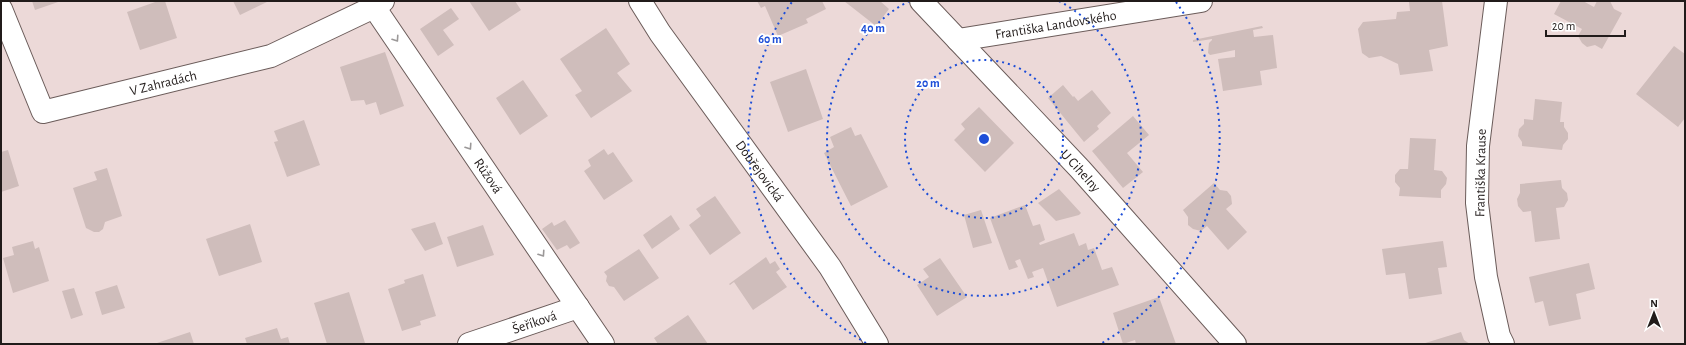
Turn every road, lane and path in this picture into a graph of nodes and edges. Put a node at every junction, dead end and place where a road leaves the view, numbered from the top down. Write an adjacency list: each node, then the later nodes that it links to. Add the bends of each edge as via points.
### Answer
1 (640, 1): 11 (street, Dobřejovická, via 830,267)
2 (921, 1): 7 (street, U Cihelny)
3 (1201, 1): 7 (street, Františka Landovského)
4 (1496, 1): 13 (street, Františka Krause, via 1478,146 1477,203 1486,277)
5 (379, 4): 6 (street, V Zahradách, via 271,56 43,112); 8 (street, Růžová, one-way to 8)
6 (1, 9)
7 (958, 40): 12 (street, U Cihelny, via 1080,169)
8 (578, 307): 9 (street, Šeříková); 10 (street, Růžová)
9 (469, 344)
10 (603, 344)
11 (877, 344)
12 (1235, 344)
13 (1503, 344)

